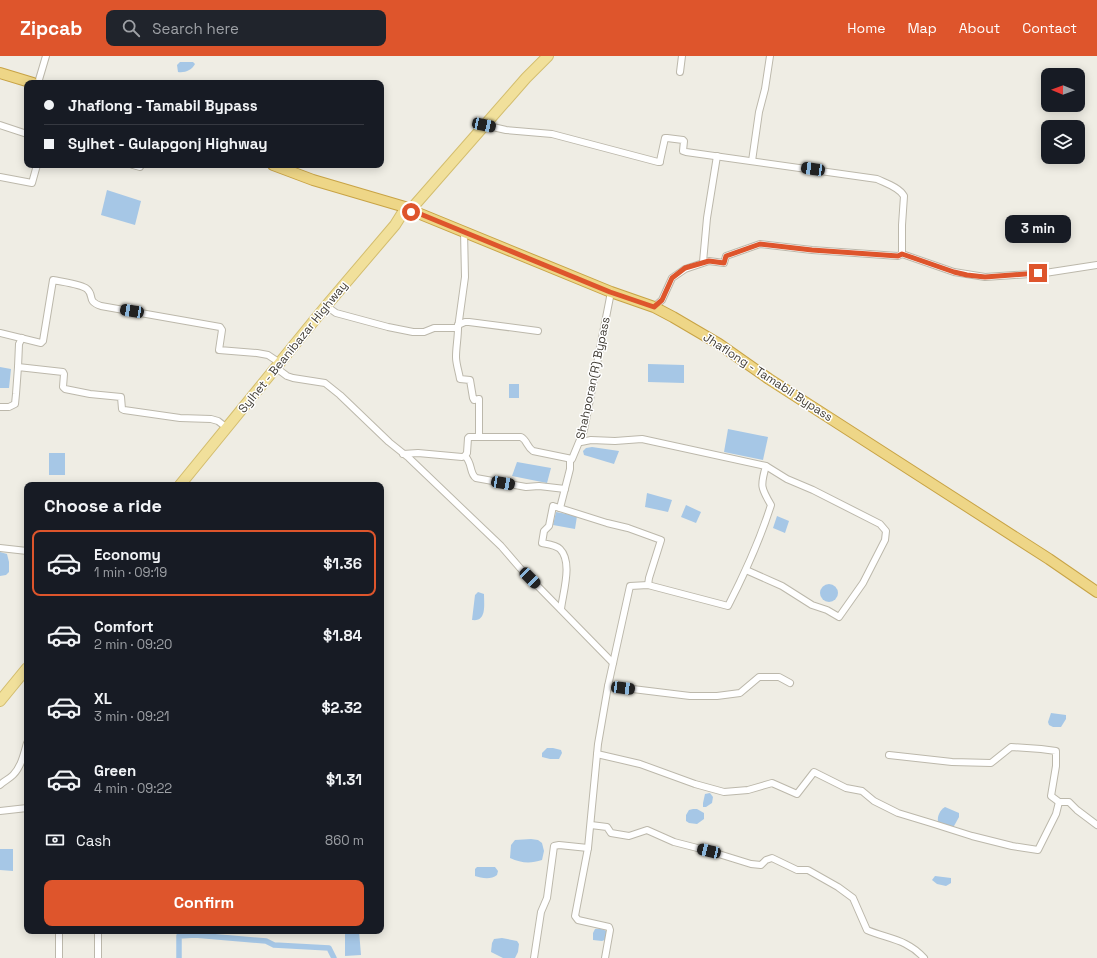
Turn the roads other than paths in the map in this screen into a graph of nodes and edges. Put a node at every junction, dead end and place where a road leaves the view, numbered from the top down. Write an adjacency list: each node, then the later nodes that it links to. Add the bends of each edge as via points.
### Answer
1 (46, 56): 9 (street)
2 (544, 56): 18 (main road, via 523,76)
3 (548, 56): 11 (main road)
4 (682, 56): 6 (street)
5 (770, 56): 14 (street)
6 (680, 72)
7 (0, 73): 8 (highway)
8 (24, 80)
9 (39, 80)
10 (0, 125): 12 (street)
11 (484, 125): 13 (street, via 506,130 552,134 658,162 665,138 683,140 683,151); 18 (main road)
12 (24, 133)
13 (717, 156): 14 (street); 21 (street)
14 (752, 161): 20 (street, via 874,178 895,188 904,196)
15 (36, 168): 17 (street, via 32,183)
16 (280, 168): 18 (highway, Jhaflong - Tamabil Bypass)
17 (0, 177)
18 (409, 209): 19 (highway, Jhaflong - Tamabil Bypass); 25 (main road, Sylhet - Beanibazar Highway, via 398,227); 30 (main road, Sylhet - Beanibazar Highway)
19 (464, 231): 23 (highway, Jhaflong - Tamabil Bypass); 26 (street, via 465,277)
20 (902, 254): 21 (street, via 898,256 812,250 760,244 726,256 724,263); 22 (street, via 954,272 985,277 1045,273)
21 (703, 262): 24 (street, via 685,268 672,278 662,300)
22 (1097, 265)
23 (610, 292): 24 (highway, Jhaflong - Tamabil Bypass); 35 (street, Shahporan(R) Bypass)
24 (654, 307): 48 (highway, Jhaflong - Tamabil Bypass, via 719,344)
25 (329, 308): 26 (street, via 336,313 413,332); 30 (main road, Sylhet - Beanibazar Highway)
26 (458, 326): 27 (street, via 469,322); 34 (street, via 457,364 460,379 470,380 474,400 480,399)
27 (538, 331)
28 (0, 333): 29 (street)
29 (22, 338): 30 (street, via 41,343 43,341 53,280 85,287 90,292 94,304 220,327 222,330 218,350 268,355); 31 (street, via 19,344)
30 (280, 366): 33 (main road, Sylhet - Beanibazar Highway); 36 (street, via 287,376 325,383); 41 (main road, Sylhet - Beanibazar Highway)
31 (18, 367): 32 (street, via 15,404 9,407); 33 (street, via 63,372 65,389 121,397 124,410 180,418 211,419)
32 (0, 406)
33 (227, 428): 40 (main road, Sylhet - Beanibazar Highway)
34 (479, 436): 37 (street, via 468,438); 38 (street, via 525,438 533,451)
35 (581, 442): 38 (street, Shahporan(R) Bypass); 39 (street, via 642,439)
36 (403, 454): 37 (street, via 418,452); 49 (street, via 501,546)
37 (465, 456): 42 (street, via 476,478 526,487)
38 (570, 460): 42 (street)
39 (766, 466): 46 (street, via 762,482 763,491 771,505); 46 (street, via 787,479 880,524 886,531 885,540 863,583 839,617)
40 (182, 482)
41 (187, 482)
42 (565, 488): 43 (street)
43 (560, 508): 47 (street, via 661,540); 49 (street, via 553,506 549,526 544,531 542,542 558,547 567,561)
44 (0, 548): 45 (street)
45 (24, 551)
46 (746, 570): 47 (street, via 728,606)
47 (648, 584): 50 (street, via 630,586)
48 (1097, 592)
49 (561, 609): 50 (street)
50 (613, 662): 54 (street)
51 (24, 678): 55 (main road)
52 (24, 679): 56 (main road)
53 (790, 683): 54 (street, via 779,677 759,677 740,693 718,696 690,696)
54 (608, 686): 58 (street)
55 (0, 701)
56 (0, 708)
57 (24, 754): 60 (street, via 13,775)
58 (597, 754): 61 (street, via 640,764 724,792 748,790 772,783 797,794 814,772 846,788 862,791 898,814 972,836 1038,850 1056,814); 65 (street)
59 (890, 755): 61 (street, via 952,762 991,763 1011,747 1056,751 1051,796)
60 (0, 785)
61 (1059, 802): 64 (street, via 1069,802)
62 (24, 808): 63 (street)
63 (0, 811)
64 (1097, 824)
65 (591, 825): 66 (street); 73 (street, via 607,827 611,833 629,836 647,830 674,842 752,864 761,865 772,858 797,870 808,870 853,898 866,930 902,942 916,949)
66 (588, 848): 71 (street, via 559,845 553,848 547,898); 72 (street, via 575,916 578,920 609,927)
67 (59, 934): 69 (street)
68 (98, 934): 70 (street)
69 (58, 958)
70 (98, 958)
71 (534, 958)
72 (605, 958)
73 (924, 958)

